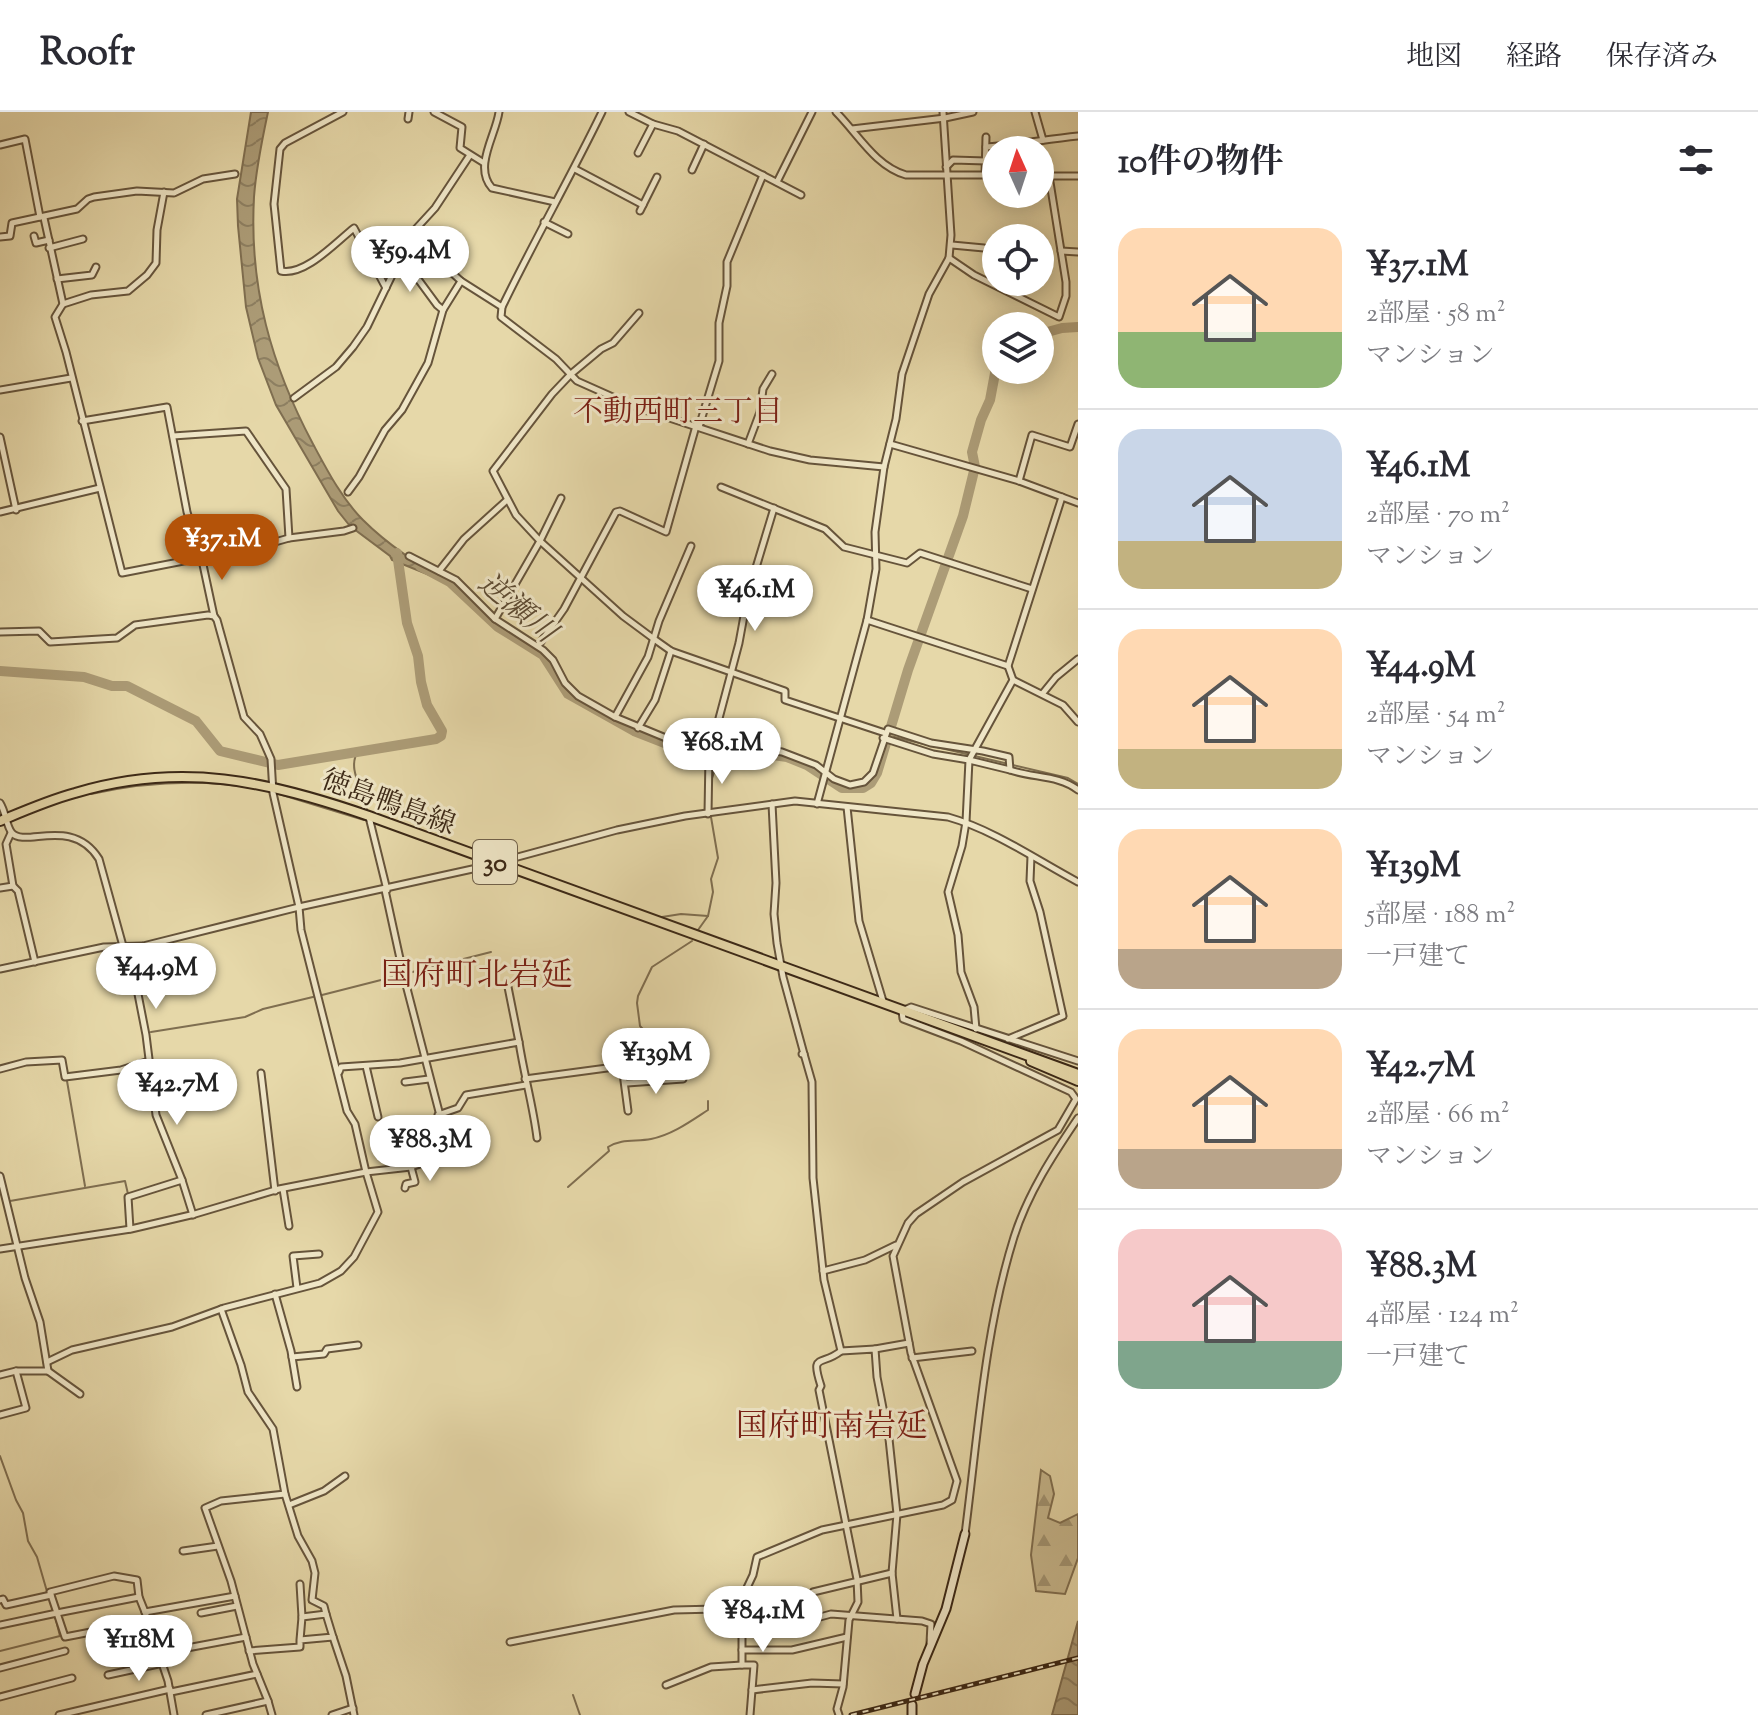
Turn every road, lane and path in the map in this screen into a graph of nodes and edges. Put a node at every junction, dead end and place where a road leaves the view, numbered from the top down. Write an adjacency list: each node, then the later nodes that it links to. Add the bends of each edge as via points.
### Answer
1 (343, 112): 58 (street, via 280,149 274,204 281,271 312,261 354,228)
2 (434, 112): 20 (street, via 462,127 460,148)
3 (499, 112): 23 (street)
4 (602, 112): 24 (street)
5 (629, 112): 11 (street)
6 (812, 112): 33 (street)
7 (836, 112): 12 (street)
8 (971, 112): 10 (street)
9 (1035, 112): 13 (street)
10 (944, 115): 12 (street); 26 (street)
11 (653, 124): 16 (street); 19 (street)
12 (851, 129): 26 (street, via 895,172)
13 (1042, 136)
14 (1078, 136): 15 (street)
15 (1054, 139)
16 (704, 144): 25 (street); 28 (street)
17 (0, 145): 38 (street, via 25,139)
18 (964, 151): 21 (street)
19 (638, 153)
20 (470, 155): 23 (street); 50 (street)
21 (963, 160): 22 (street); 26 (street, via 953,160)
22 (982, 161)
23 (484, 163): 36 (street, via 492,188)
24 (575, 169): 32 (street, via 641,208); 36 (street)
25 (692, 170)
26 (946, 171): 29 (street); 45 (street)
27 (235, 174): 34 (street)
28 (763, 175): 33 (street); 70 (street, via 727,262 719,361)
29 (982, 175)
30 (1054, 176): 31 (street)
31 (1078, 176)
32 (657, 177)
33 (777, 182): 35 (street)
34 (164, 192): 38 (street, via 94,197 77,209); 59 (street, via 156,263 147,275 128,291)
35 (801, 195)
36 (555, 202): 39 (street)
37 (1054, 207): 48 (street)
38 (42, 217): 42 (street, via 12,223 10,236); 44 (street)
39 (544, 222): 40 (street); 60 (street)
40 (568, 234)
41 (34, 236): 44 (street, via 36,243)
42 (0, 237)
43 (83, 239): 46 (street)
44 (49, 240): 46 (street)
45 (952, 245): 47 (street); 51 (street)
46 (49, 248): 55 (street)
47 (982, 248)
48 (1061, 251): 49 (street); 51 (street, via 1066,296 1059,317)
49 (1078, 252)
50 (400, 255): 56 (street); 58 (street)
51 (949, 258): 74 (street, via 929,294 902,374)
52 (440, 262): 57 (street)
53 (425, 265): 56 (street)
54 (96, 267): 55 (street, via 92,275)
55 (57, 279): 59 (street)
56 (416, 279): 61 (street)
57 (461, 281): 60 (street); 61 (street)
58 (386, 288): 67 (street, via 353,347 336,367)
59 (63, 304): 65 (street, via 55,317)
60 (502, 307): 63 (street, via 501,317)
61 (443, 310): 79 (street, via 428,363)
62 (639, 313): 63 (street, via 613,343)
63 (571, 374): 70 (street, via 633,406); 82 (street, via 493,471)
64 (772, 374): 73 (street)
65 (71, 378): 66 (street); 68 (street)
66 (0, 390)
67 (294, 398)
68 (82, 421): 71 (street, via 167,407); 78 (street)
69 (1078, 424): 76 (street, via 1070,447 1032,435)
70 (697, 427): 73 (street); 95 (street, via 666,532 616,512)
71 (173, 436): 88 (street, via 246,431 286,489); 93 (street)
72 (0, 437): 85 (street)
73 (748, 444): 75 (street, via 810,460)
74 (890, 444): 75 (street); 76 (street)
75 (884, 467): 91 (street)
76 (1019, 481): 80 (street)
77 (721, 487): 84 (street)
78 (100, 488): 85 (street); 93 (street, via 122,573)
79 (348, 492)
80 (1062, 497): 83 (street); 96 (street)
81 (561, 498): 89 (street)
82 (507, 500): 89 (street); 94 (street, via 464,539)
83 (1078, 503)
84 (774, 508): 91 (street, via 825,529 844,547); 106 (street)
85 (16, 510): 86 (street)
86 (0, 512)
87 (353, 528): 88 (street)
88 (289, 538): 93 (street)
89 (540, 541): 95 (street); 98 (street)
90 (691, 546): 101 (street)
91 (875, 555): 96 (street, via 907,563 920,553); 99 (street)
92 (409, 556): 94 (street)
93 (200, 558): 97 (street)
94 (439, 571): 98 (street, via 467,589)
95 (581, 577): 101 (street); 102 (street)
96 (1032, 589): 105 (street)
97 (214, 616): 100 (street, via 135,625 117,638 103,640 50,642 39,631); 118 (street, via 244,717 260,734 272,764)
98 (495, 619): 102 (street)
99 (867, 620): 105 (street); 110 (street)
100 (0, 632)
101 (654, 639): 103 (street); 109 (street)
102 (538, 646): 109 (street, via 571,690)
103 (671, 651): 106 (street); 112 (street, via 655,700)
104 (1078, 659): 108 (street)
105 (1008, 666): 107 (street)
106 (731, 673): 110 (street, via 785,691 785,700); 114 (street)
107 (1013, 680): 108 (street); 115 (street)
108 (1043, 693): 111 (street)
109 (615, 717): 112 (street)
110 (840, 719): 113 (street); 117 (street)
111 (1078, 722)
112 (638, 728): 114 (street)
113 (888, 735): 115 (street); 115 (street, via 933,754); 117 (street, via 864,782 841,783)
114 (710, 752): 117 (street, via 741,746 782,752); 124 (street)
115 (972, 755): 116 (street); 116 (street, via 1009,757); 127 (street)
116 (1010, 766): 119 (street)
117 (825, 773): 122 (street)
118 (272, 786): 125 (main road, 徳島鴨島線 / 30); 126 (main road, 徳島鴨島線 / 30, via 207,777 151,778 73,793); 135 (street)
119 (1078, 790)
120 (0, 803): 126 (street)
121 (772, 804): 122 (street); 124 (street); 138 (street, via 774,914)
122 (817, 804): 123 (street)
123 (847, 807): 127 (street); 141 (street, via 859,921)
124 (708, 814): 130 (street, via 658,821)
125 (369, 816): 130 (main road, 徳島鴨島線 / 30); 134 (street)
126 (4, 820): 128 (street)
127 (966, 822): 129 (street); 143 (street, via 948,892)
128 (11, 833): 132 (street, via 6,844); 136 (street, via 65,835 92,847)
129 (1031, 856): 131 (street); 144 (street, via 1030,881 1063,1016)
130 (497, 862): 134 (street); 138 (main road, 徳島鴨島線 / 30)
131 (1078, 882)
132 (13, 886): 133 (street); 137 (street)
133 (0, 888)
134 (386, 890): 135 (street); 146 (street)
135 (299, 907): 136 (street); 152 (street)
136 (126, 947): 137 (street); 147 (street)
137 (35, 962): 139 (street)
138 (782, 967): 141 (main road, 徳島鴨島線 / 30); 181 (street, via 812,1082 813,1178)
139 (0, 969)
140 (508, 987): 145 (street)
141 (884, 1005): 142 (main road, 徳島鴨島線 / 30)
142 (902, 1011): 143 (main road, 徳島鴨島線 / 30); 178 (street, via 903,1019 1071,1092 1076,1099 1058,1130 916,1214)
143 (978, 1033): 144 (street); 153 (main road, 徳島鴨島線 / 30); 156 (main road, 徳島鴨島線 / 30)
144 (1008, 1040): 148 (street)
145 (519, 1042): 146 (street); 158 (street)
146 (424, 1058): 149 (street); 154 (street)
147 (149, 1061): 150 (street, via 65,1077 62,1060); 170 (street, via 156,1115)
148 (1078, 1061)
149 (366, 1066): 152 (street, via 341,1067); 162 (street)
150 (0, 1069)
151 (261, 1073): 173 (street)
152 (338, 1073): 168 (street)
153 (1078, 1074)
154 (429, 1079): 157 (street); 161 (street)
155 (683, 1079): 159 (street)
156 (1078, 1081)
157 (405, 1082)
158 (526, 1082): 159 (street, via 622,1066); 161 (street, via 466,1095 458,1108); 166 (street)
159 (627, 1083): 160 (street)
160 (628, 1111)
161 (438, 1115): 164 (street)
162 (378, 1117)
163 (1078, 1118): 204 (street, via 1041,1174 1014,1235 991,1330)
164 (442, 1126): 165 (street); 167 (street, via 450,1154)
165 (429, 1128)
166 (537, 1138)
167 (411, 1167): 168 (street); 171 (street, via 415,1182)
168 (366, 1172): 172 (street); 182 (street, via 378,1212 354,1257 320,1283)
169 (0, 1176): 177 (street)
170 (182, 1180): 174 (street); 176 (street, via 128,1197)
171 (405, 1188)
172 (283, 1189): 173 (street); 175 (street)
173 (275, 1191): 174 (street)
174 (193, 1215): 176 (street)
175 (289, 1226)
176 (130, 1229): 177 (street)
177 (17, 1244): 179 (street); 192 (street)
178 (897, 1244): 181 (street, via 865,1260); 185 (street, via 895,1273)
179 (0, 1249)
180 (319, 1254): 182 (street, via 293,1256)
181 (823, 1271): 188 (street)
182 (297, 1288): 183 (street)
183 (275, 1294): 184 (street); 190 (street)
184 (221, 1309): 192 (street, via 172,1327 72,1350); 200 (street, via 248,1392 270,1420)
185 (909, 1343): 187 (street); 191 (street)
186 (358, 1345): 190 (street)
187 (875, 1349): 188 (street); 202 (street)
188 (841, 1351): 203 (street, via 821,1360 815,1370)
189 (972, 1351): 191 (street)
190 (292, 1357): 196 (street)
191 (912, 1358): 202 (street, via 957,1481 952,1500 943,1505)
192 (47, 1362): 194 (street)
193 (16, 1371): 194 (street); 195 (street); 198 (street, via 26,1408)
194 (48, 1371): 197 (street)
195 (0, 1375)
196 (297, 1387)
197 (80, 1394)
198 (0, 1415)
199 (345, 1476): 201 (street)
200 (285, 1494): 201 (street); 205 (street, via 221,1501 205,1508)
201 (289, 1505): 220 (street, via 315,1573 312,1600 324,1606)
202 (897, 1514): 203 (street); 207 (street)
203 (846, 1524): 208 (street); 211 (street, via 757,1557)
204 (965, 1534): 232 (street, via 946,1609)
205 (218, 1546): 206 (street); 213 (street)
206 (185, 1549)
207 (892, 1573): 208 (street); 224 (street)
208 (857, 1582): 210 (street); 222 (street, via 858,1602)
209 (300, 1584): 223 (street)
210 (813, 1592)
211 (742, 1595): 221 (street); 231 (street, via 717,1609 674,1610)
212 (50, 1596): 214 (street, via 114,1576 137,1580); 215 (street, via 6,1605); 218 (street)
213 (235, 1596): 216 (street); 217 (street)
214 (139, 1597): 217 (street); 218 (street)
215 (0, 1600)
216 (237, 1606): 219 (street); 227 (street)
217 (145, 1612): 225 (street)
218 (55, 1613): 225 (street, via 65,1637); 226 (street)
219 (201, 1613)
220 (326, 1614): 223 (street); 228 (street)
221 (742, 1614): 222 (street, via 786,1613 787,1626 831,1614); 233 (street)
222 (851, 1615): 224 (street); 229 (street)
223 (302, 1617): 230 (street)
224 (897, 1619): 232 (street, via 931,1624)
225 (148, 1621): 236 (street)
226 (0, 1625)
227 (246, 1637): 235 (street); 236 (street)
228 (333, 1637): 230 (street); 251 (street)
229 (847, 1637): 233 (street, via 792,1650); 243 (street)
230 (300, 1640): 235 (street, via 300,1647)
231 (510, 1642)
232 (930, 1646): 247 (street)
233 (742, 1650): 238 (street)
234 (65, 1651): 239 (street)
235 (249, 1651): 240 (street)
236 (160, 1653): 237 (street)
237 (163, 1663): 241 (street); 246 (street)
238 (742, 1665): 244 (street, via 711,1667); 245 (street, via 754,1665)
239 (0, 1668)
240 (257, 1674): 246 (street); 249 (street)
241 (108, 1675)
242 (72, 1678): 248 (street)
243 (843, 1684): 245 (street); 259 (street)
244 (666, 1685)
245 (752, 1690): 258 (street)
246 (171, 1691): 252 (street); 253 (street)
247 (915, 1694)
248 (0, 1697)
249 (268, 1701): 255 (street); 256 (street)
250 (912, 1705): 260 (street)
251 (354, 1712): 257 (street)
252 (174, 1713): 254 (street)
253 (59, 1715)
254 (181, 1715)
255 (206, 1715)
256 (272, 1715)
257 (332, 1715)
258 (750, 1715)
259 (839, 1715)
260 (912, 1715)

